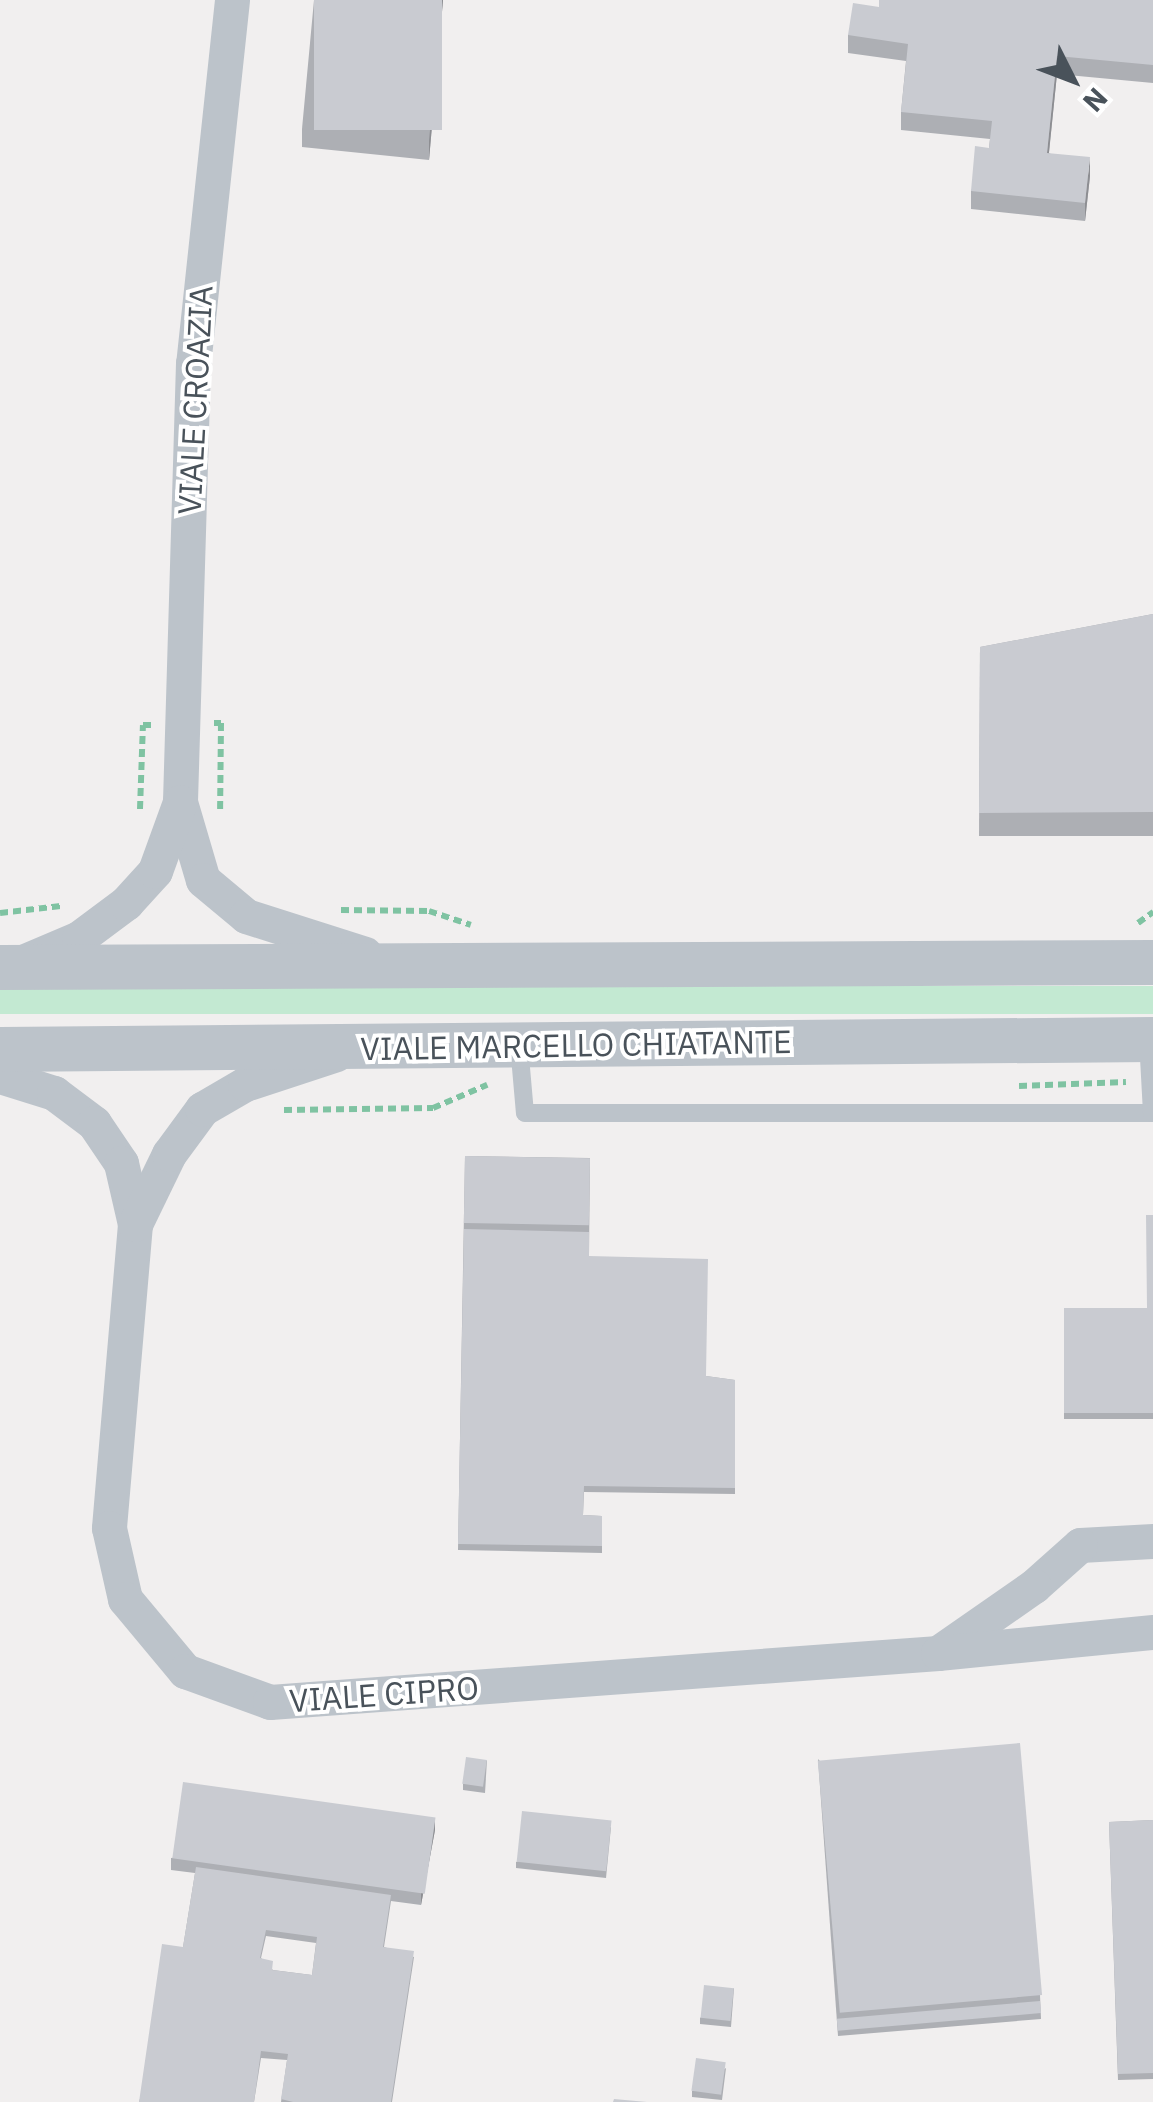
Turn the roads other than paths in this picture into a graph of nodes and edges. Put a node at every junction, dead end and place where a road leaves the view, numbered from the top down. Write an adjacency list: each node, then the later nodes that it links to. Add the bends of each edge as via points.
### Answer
1 (232, 0): 2 (street, VIALE CROAZIA, via 193,362)
2 (180, 802): 4 (street, VIALE CROAZIA, via 203,880 246,916 286,934); 5 (street, VIALE CROAZIA, via 155,871 126,903 80,938)
3 (1144, 944): 4 (street)
4 (400, 964): 5 (street)
5 (6, 967)
6 (1151, 1039): 7 (street, VIALE MARCELLO CHIATANTE); 7 (lane, via 1152,1114 525,1113)
7 (519, 1045): 8 (street, VIALE MARCELLO CHIATANTE)
8 (360, 1047): 9 (street, VIALE MARCELLO CHIATANTE); 11 (street, VIALE CIPRO, via 245,1084 202,1110 169,1154)
9 (0, 1049)
10 (0, 1076): 11 (street, VIALE CIPRO, via 54,1093 94,1123 120,1163)
11 (135, 1224): 14 (street, VIALE CIPRO, via 109,1528 125,1599 185,1672 270,1702)
12 (1153, 1541): 14 (street, via 1080,1545 1034,1586)
13 (1153, 1632): 14 (street, VIALE CIPRO)
14 (938, 1652)

